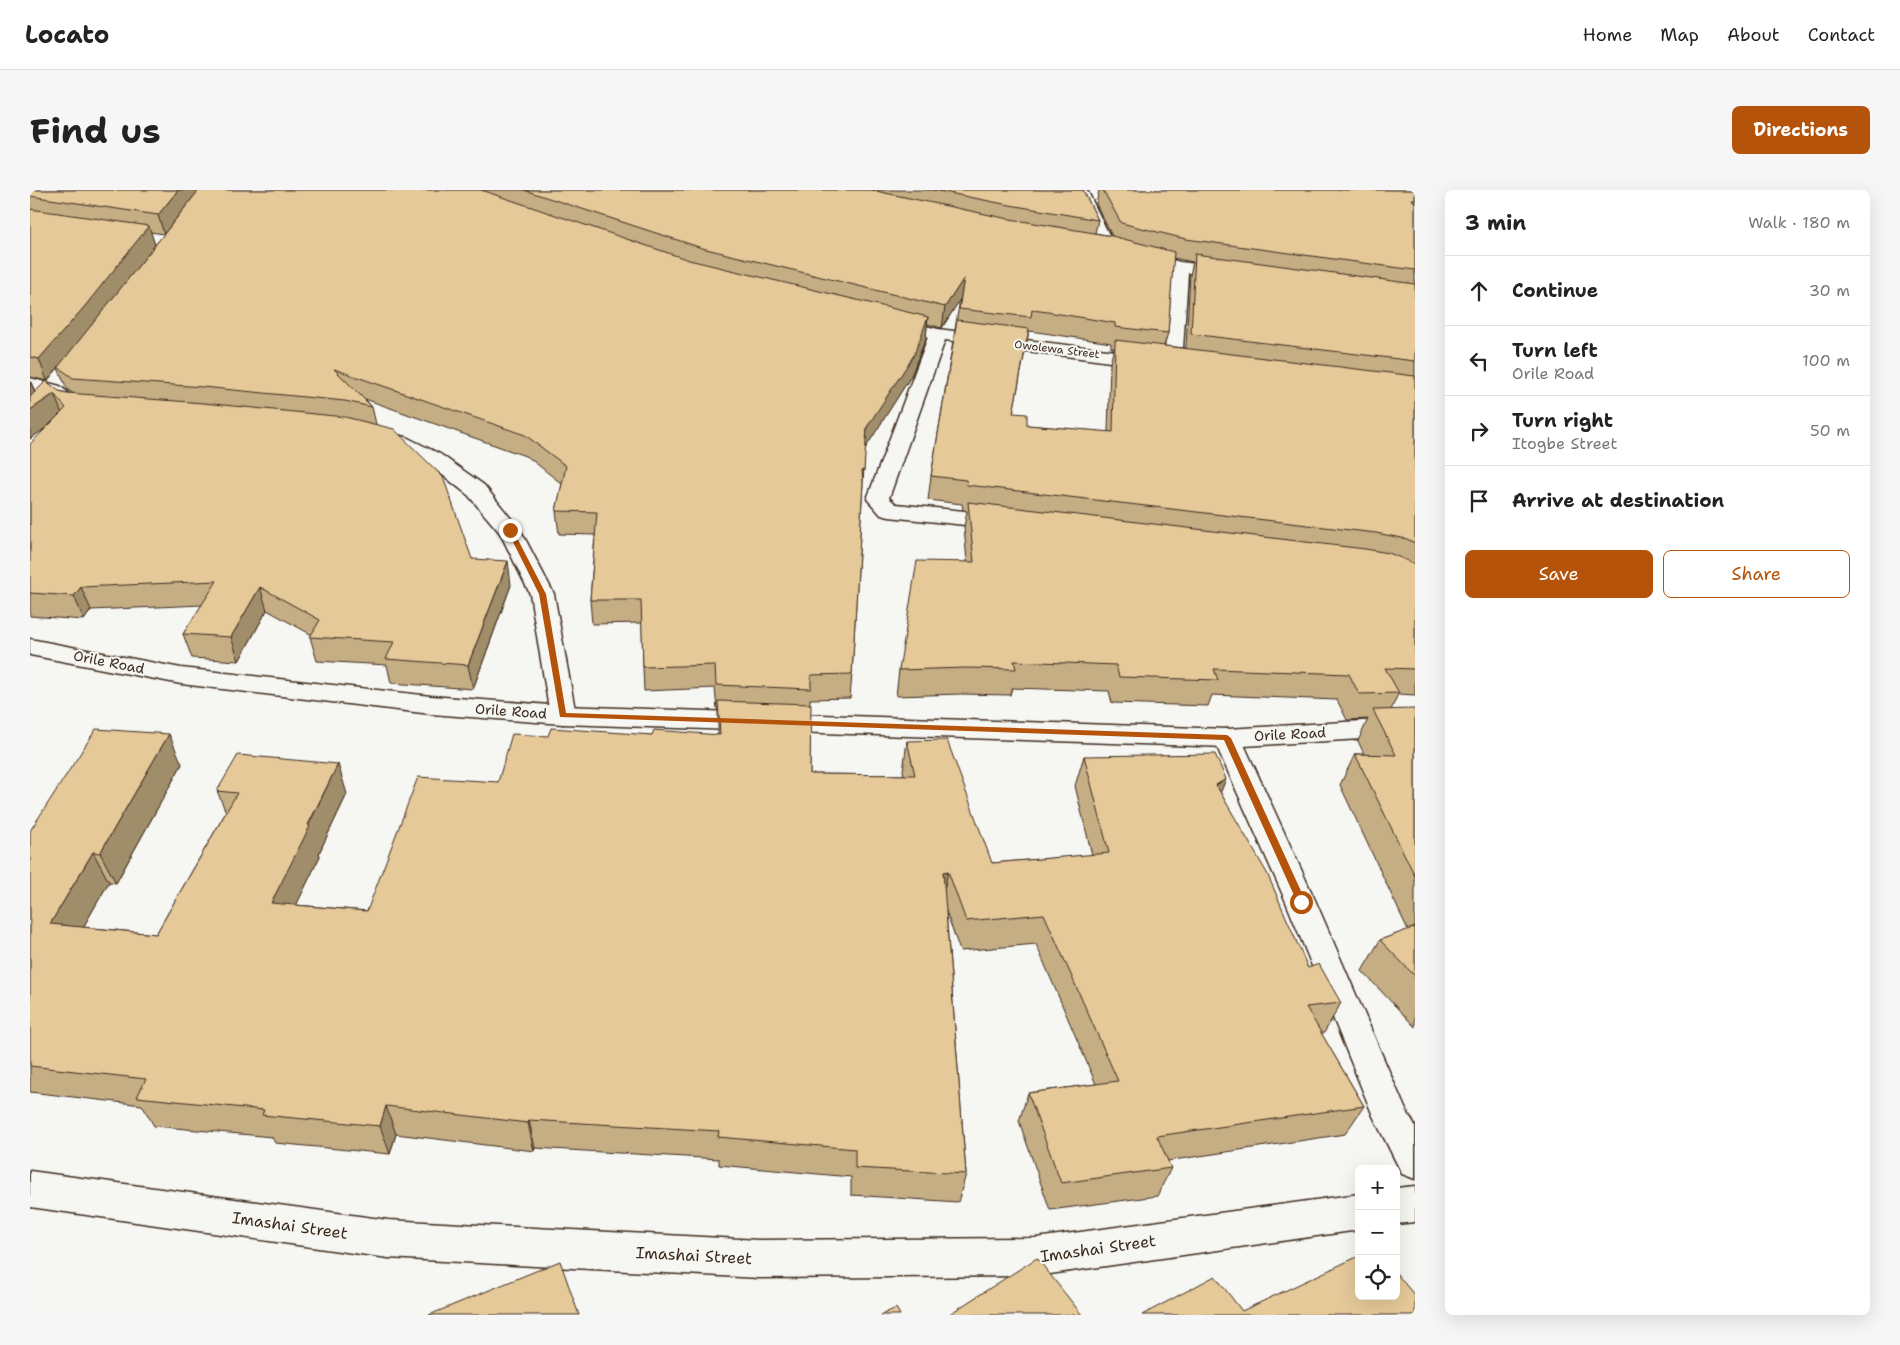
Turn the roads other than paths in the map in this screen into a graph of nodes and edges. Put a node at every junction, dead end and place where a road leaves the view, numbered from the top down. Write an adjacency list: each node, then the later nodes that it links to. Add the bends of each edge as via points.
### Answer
1 (1080, 190): 3 (street)
2 (1089, 245): 3 (street)
3 (1108, 249): 4 (street)
4 (1180, 266): 5 (street); 8 (street)
5 (1239, 275)
6 (870, 318): 7 (street, Owolewa Street)
7 (938, 334): 8 (street, Owolewa Street); 13 (street, via 878,499 889,510)
8 (1173, 364): 9 (street, Owolewa Street)
9 (1193, 367)
10 (47, 388): 11 (street, via 76,407)
11 (95, 408)
12 (360, 433): 15 (street, via 399,441 433,458 476,490 510,530 542,594)
13 (1020, 524)
14 (30, 647): 15 (street, Orile Road, via 181,676 431,705)
15 (563, 715): 17 (street, Orile Road)
16 (1415, 729): 17 (street, Orile Road)
17 (1227, 738): 18 (street, via 1301,902 1391,1116)
18 (1415, 1162)
19 (30, 1189): 22 (street, Imashai Street, via 388,1239 758,1259 1036,1257)
20 (1415, 1204): 21 (street)
21 (1400, 1206)
22 (1355, 1213)

